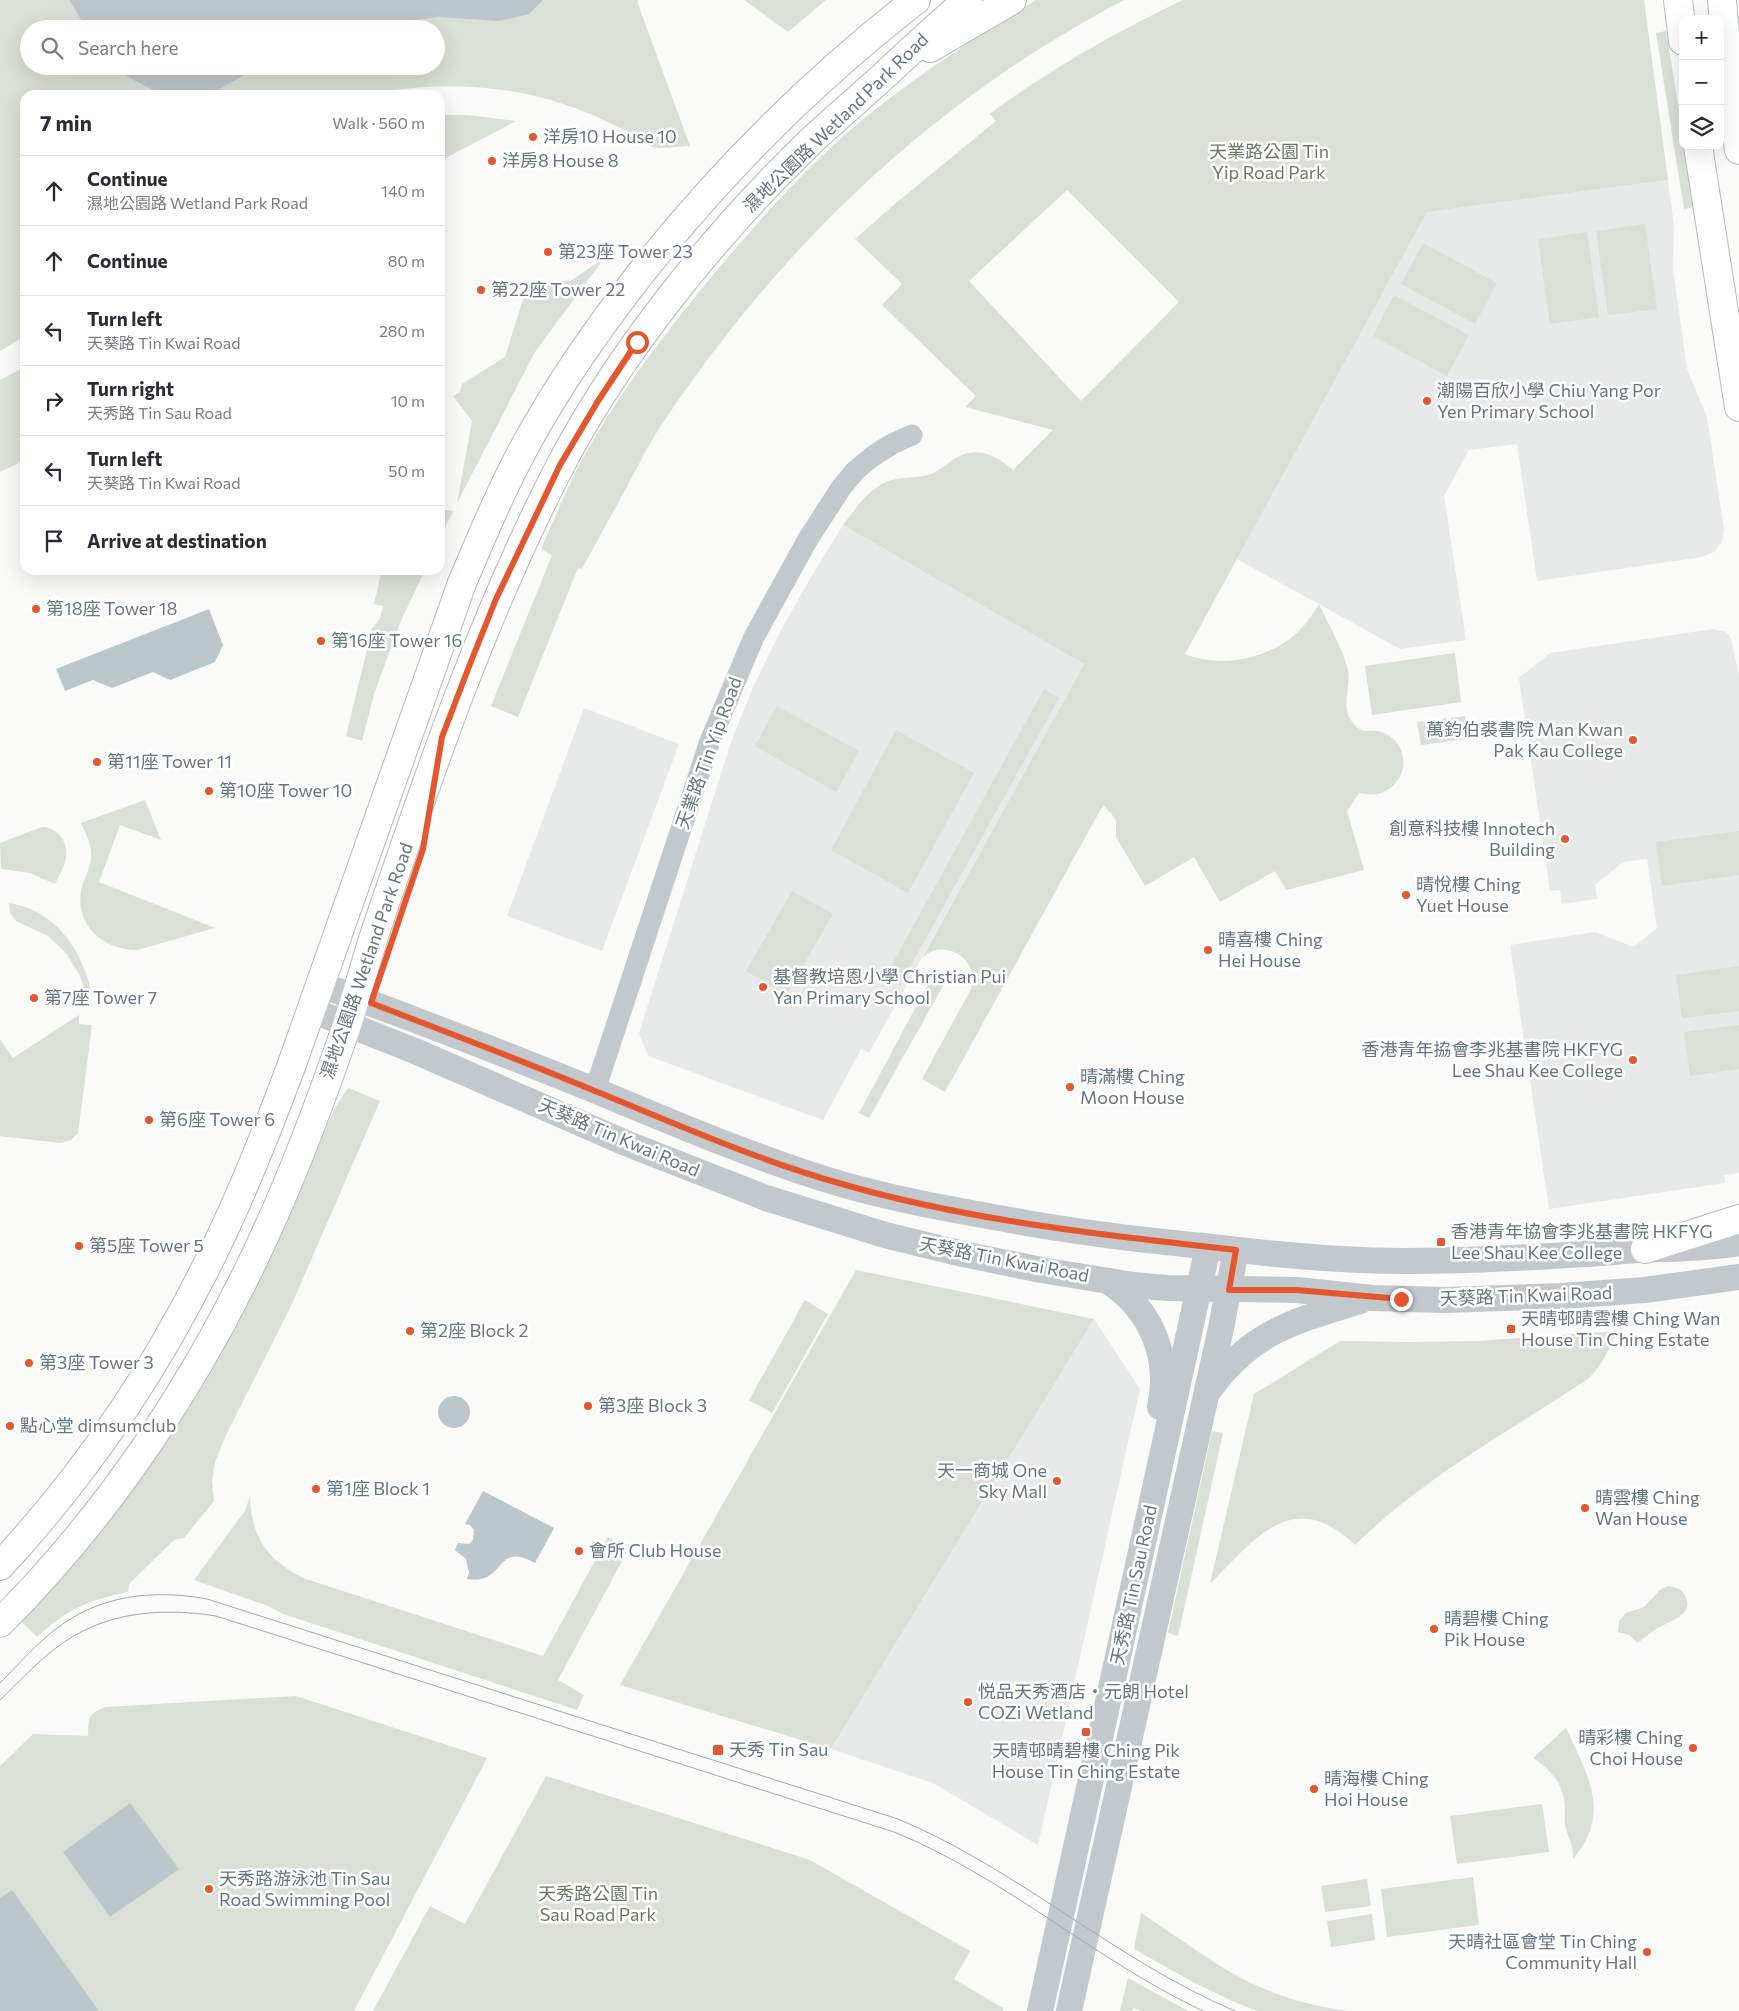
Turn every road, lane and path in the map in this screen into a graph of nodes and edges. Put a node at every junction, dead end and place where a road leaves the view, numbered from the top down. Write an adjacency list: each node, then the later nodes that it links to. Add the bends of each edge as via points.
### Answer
1 (916, 0): 12 (main road, 濕地公園路 Wetland Park Road, via 829,72 736,161 652,259 563,381 517,462 462,583)
2 (968, 0): 7 (main road, 濕地公園路 Wetland Park Road)
3 (1012, 0): 7 (main road)
4 (1678, 0): 6 (main road)
5 (1722, 0): 9 (main road)
6 (1680, 15)
7 (887, 73): 13 (main road, 濕地公園路 Wetland Park Road, via 809,144 723,235 637,342 560,465 496,599 442,737 423,849)
8 (1699, 150): 10 (main road)
9 (1739, 150)
10 (1739, 407)
11 (912, 435): 16 (street, 天業路 Tin Yip Road, via 873,456 841,488 803,547 754,637 710,741)
12 (319, 984): 13 (street, 天葵路 Tin Kwai Road); 14 (main road, 濕地公園路 Wetland Park Road)
13 (363, 1001): 15 (main road, 濕地公園路 Wetland Park Road); 16 (street, 天葵路 Tin Kwai Road)
14 (310, 1010): 15 (street, 天葵路 Tin Kwai Road); 29 (main road, 濕地公園路 Wetland Park Road, via 279,1101 230,1219 168,1339 94,1452)
15 (347, 1024): 23 (street, 天葵路 Tin Kwai Road, via 415,1050 650,1153 774,1200 962,1254); 30 (main road, 濕地公園路 Wetland Park Road, via 265,1235 202,1359 126,1475 72,1543)
16 (595, 1090): 19 (street, 天葵路 Tin Kwai Road, via 720,1142 841,1184 898,1199 1067,1230)
17 (1739, 1219): 21 (main road)
18 (1739, 1242): 21 (street, 天葵路 Tin Kwai Road)
19 (1208, 1247): 20 (street, 天葵路 Tin Kwai Road); 24 (street, 天秀路 Tin Sau Road)
20 (1236, 1250): 21 (street, 天葵路 Tin Kwai Road, via 1398,1261 1511,1259); 25 (street, 天秀路 Tin Sau Road)
21 (1645, 1250)
22 (1739, 1277): 26 (street, 天葵路 Tin Kwai Road, via 1645,1290 1562,1296 1445,1300)
23 (1108, 1280): 24 (street, 天葵路 Tin Kwai Road); 28 (street, via 1130,1298 1149,1324 1159,1348 1161,1402 1151,1448)
24 (1199, 1289): 25 (street, 天葵路 Tin Kwai Road); 28 (street, 天秀路 Tin Sau Road)
25 (1229, 1290): 26 (street, 天葵路 Tin Kwai Road, via 1296,1290); 27 (street, 天秀路 Tin Sau Road)
26 (1372, 1298): 27 (street, via 1303,1319 1252,1344 1224,1370)
27 (1206, 1396): 32 (street, 天秀路 Tin Sau Road)
28 (1149, 1516): 31 (street, 天秀路 Tin Sau Road)
29 (0, 1566)
30 (0, 1623)
31 (1040, 2011)
32 (1069, 2011)

